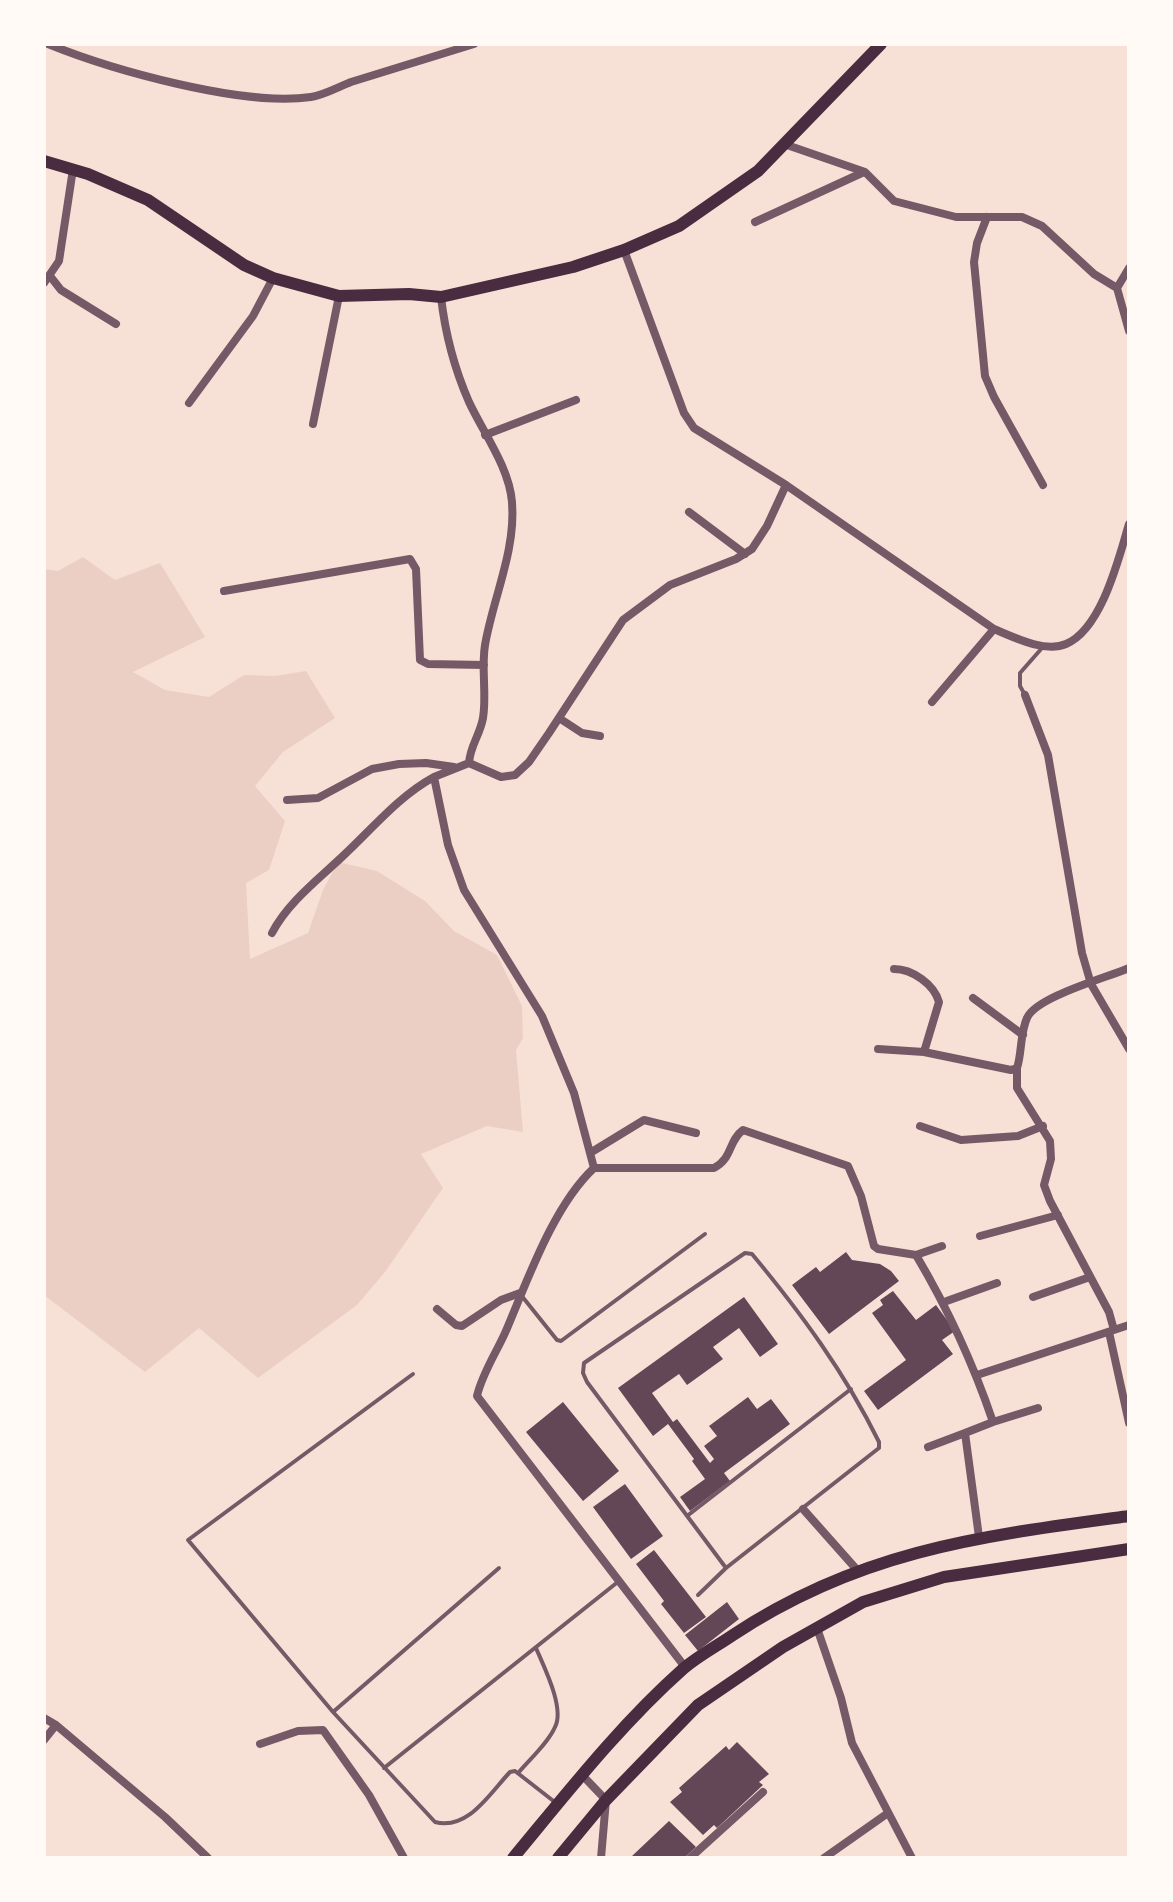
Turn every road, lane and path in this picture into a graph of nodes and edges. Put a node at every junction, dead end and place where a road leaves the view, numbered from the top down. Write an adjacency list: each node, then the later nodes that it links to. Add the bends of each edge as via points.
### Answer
1 (48, 44): 2 (street, via 159,79 240,95 293,98 314,97)
2 (474, 44)
3 (881, 44): 4 (main road)
4 (784, 144): 7 (street); 10 (main road, via 758,171 679,226)
5 (44, 161): 6 (main road)
6 (73, 169): 12 (main road, via 148,200 244,265); 13 (street, via 59,261)
7 (865, 172): 8 (street, via 894,201 956,217); 9 (street)
8 (987, 217): 14 (street, via 1022,217 1042,226); 24 (street, via 974,262 985,376)
9 (755, 222)
10 (624, 250): 16 (main road); 23 (street, via 694,428)
11 (1129, 268): 14 (street)
12 (273, 278): 15 (main road); 20 (street, via 253,316)
13 (47, 280): 17 (street)
14 (1117, 288): 18 (street)
15 (339, 296): 16 (main road); 21 (street)
16 (441, 297): 22 (street, via 458,371)
17 (116, 324)
18 (1129, 331)
19 (576, 400): 22 (street)
20 (189, 403)
21 (313, 424)
22 (485, 435): 31 (street, via 506,475 513,525)
23 (786, 485): 27 (street, via 767,526); 29 (street)
24 (1043, 485)
25 (689, 512): 27 (street)
26 (1129, 524): 30 (street, via 1109,588 1090,622 1066,644)
27 (745, 554): 34 (street, via 670,585 623,620)
28 (224, 591): 31 (street, via 410,559 416,569 420,660)
29 (994, 629): 30 (street); 33 (street)
30 (1045, 646): 32 (lane, via 1020,673)
31 (484, 665): 36 (street, via 483,722)
32 (1025, 695): 43 (street, via 1048,755)
33 (932, 702)
34 (559, 718): 35 (street, via 582,733); 36 (street, via 515,775 501,777)
35 (600, 736)
36 (469, 763): 37 (street)
37 (454, 767): 38 (street); 39 (street, via 426,763 372,769 318,798)
38 (434, 777): 40 (street, via 412,789 332,865 280,917); 53 (street, via 464,890 542,1016 574,1093)
39 (287, 800)
40 (272, 933)
41 (1129, 968): 43 (street)
42 (894, 969): 48 (street, via 906,969 937,996)
43 (1091, 984): 45 (street, via 1037,1005); 47 (street)
44 (973, 998): 45 (street)
45 (1023, 1035): 49 (street)
46 (878, 1049): 48 (street)
47 (1129, 1049)
48 (924, 1052): 49 (street)
49 (1017, 1068): 51 (street, via 1017,1088)
50 (920, 1126): 51 (street, via 961,1140 1018,1136)
51 (1043, 1126): 55 (street, via 1051,1159 1044,1185)
52 (696, 1133): 53 (street, via 644,1120)
53 (590, 1153): 54 (street)
54 (594, 1168): 59 (street, via 714,1168 726,1160 737,1135 751,1132 848,1166 874,1246); 62 (street, via 575,1190)
55 (1058, 1215): 57 (street); 60 (street)
56 (705, 1234): 62 (lane, via 561,1341)
57 (980, 1236)
58 (942, 1246): 59 (street)
59 (916, 1255): 64 (street)
60 (1090, 1277): 63 (street); 67 (street, via 1109,1312)
61 (997, 1283): 64 (street)
62 (520, 1293): 65 (street, via 462,1326); 84 (street, via 477,1396)
63 (1033, 1297)
64 (944, 1302): 69 (street)
65 (437, 1309)
66 (1129, 1325): 67 (street)
67 (1111, 1331): 69 (street); 73 (street)
68 (413, 1374): 89 (lane, via 188,1540)
69 (977, 1375): 72 (street)
70 (851, 1389): 76 (lane, via 879,1448); 77 (lane); 77 (lane, via 808,1323 752,1254 745,1253 584,1363 587,1382)
71 (1038, 1408): 72 (street)
72 (993, 1422): 74 (street)
73 (1129, 1423)
74 (965, 1433): 75 (street); 79 (street)
75 (928, 1447)
76 (803, 1509): 82 (lane); 83 (street)
77 (687, 1516): 82 (lane)
78 (1129, 1516): 79 (main road)
79 (979, 1537): 83 (main road)
80 (1129, 1549): 86 (main road, via 944,1577 863,1602)
81 (499, 1568): 89 (lane)
82 (726, 1568): 85 (lane)
83 (858, 1571): 88 (main road, via 769,1611)
84 (619, 1581): 87 (lane); 88 (street)
85 (698, 1595)
86 (817, 1628): 98 (main road, via 698,1705); 100 (street, via 852,1743)
87 (536, 1647): 94 (lane); 95 (lane, via 558,1718 555,1729)
88 (685, 1667): 96 (main road)
89 (333, 1712): 94 (lane)
90 (44, 1718): 91 (street)
91 (56, 1725): 92 (street); 101 (street)
92 (44, 1740)
93 (260, 1744): 102 (street, via 298,1731 323,1730 369,1795)
94 (384, 1768): 95 (lane, via 435,1822 451,1824 465,1820 510,1772)
95 (519, 1772): 99 (lane)
96 (583, 1776): 98 (street); 99 (main road)
97 (763, 1792): 106 (street)
98 (606, 1800): 104 (main road); 105 (street)
99 (557, 1804): 103 (main road)
100 (888, 1813): 107 (street); 108 (street)
101 (208, 1858)
102 (404, 1858)
103 (513, 1858)
104 (558, 1858)
105 (601, 1858)
106 (690, 1858)
107 (824, 1858)
108 (912, 1858)

